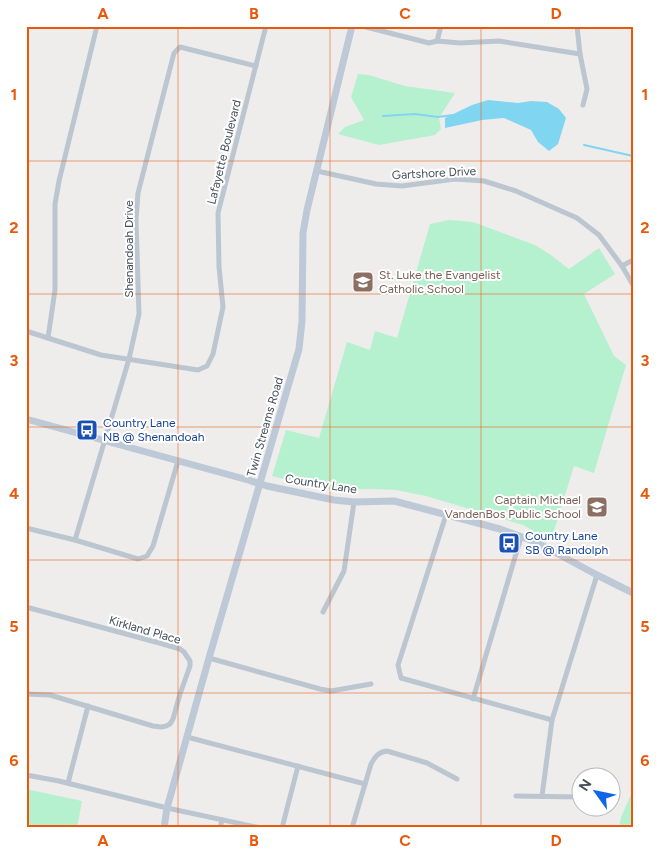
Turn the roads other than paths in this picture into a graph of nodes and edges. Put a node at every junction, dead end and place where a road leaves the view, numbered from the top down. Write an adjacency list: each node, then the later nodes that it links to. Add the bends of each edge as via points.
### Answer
1 (97, 26): 16 (street, via 55,204 55,290)
2 (266, 26): 9 (street, Lafayette Boulevard)
3 (352, 26): 11 (street, Twin Streams Road)
4 (362, 26): 7 (street, via 429,43)
5 (441, 26): 7 (street)
6 (577, 26): 8 (street)
7 (437, 42): 8 (street, via 498,41)
8 (580, 54): 10 (street, via 587,89)
9 (256, 66): 17 (street, Lafayette Boulevard, via 218,214 223,307 213,354 207,366 198,370); 17 (street, Shenandoah Drive, via 180,47 174,53 138,193 139,314)
10 (583, 105)
11 (317, 171): 13 (street, Gartshore Drive, via 376,184 402,186 455,179 484,181 516,191 577,218 599,235); 21 (street, Twin Streams Road, via 303,233 299,350)
12 (633, 260): 13 (street)
13 (622, 266): 14 (street, Gartshore Drive)
14 (633, 285)
15 (26, 331): 16 (street, Lafayette Boulevard)
16 (48, 338): 17 (street, Lafayette Boulevard, via 101,355)
17 (128, 359): 19 (street, Shenandoah Drive)
18 (27, 420): 19 (street, Country Lane)
19 (104, 441): 20 (street, Country Lane); 26 (street, Shenandoah Drive)
20 (178, 461): 21 (street, Country Lane); 26 (street, via 153,546 147,556 138,559)
21 (260, 484): 22 (street, Country Lane); 31 (street, Twin Streams Road)
22 (354, 502): 23 (street, Country Lane, via 394,501); 30 (street, via 344,571)
23 (446, 514): 25 (street, Country Lane); 34 (street, via 398,665 402,678)
24 (26, 528): 26 (street)
25 (521, 536): 27 (street, Country Lane); 34 (street)
26 (75, 540)
27 (597, 575): 28 (street, Country Lane); 36 (street)
28 (633, 593)
29 (26, 607): 35 (street, Kirkland Place, via 180,649 190,661 173,719 166,726 153,726)
30 (323, 612)
31 (209, 658): 32 (street, via 331,691); 37 (street, Twin Streams Road)
32 (371, 684)
33 (26, 694): 35 (street, Kirkland Place, via 50,695)
34 (473, 699): 36 (street)
35 (88, 706): 41 (street)
36 (552, 720): 44 (street)
37 (187, 737): 38 (street); 46 (street, Twin Streams Road)
38 (298, 766): 42 (street); 51 (street)
39 (26, 775): 41 (street)
40 (457, 779): 42 (street, via 427,763 382,751 371,764)
41 (68, 783): 46 (street)
42 (365, 784): 52 (street)
43 (516, 796): 44 (street)
44 (542, 796): 45 (street)
45 (572, 797)
46 (167, 808): 47 (street); 48 (street, Twin Streams Road)
47 (222, 820): 49 (street); 50 (street)
48 (164, 828)
49 (220, 828)
50 (261, 828)
51 (282, 828)
52 (352, 828)

